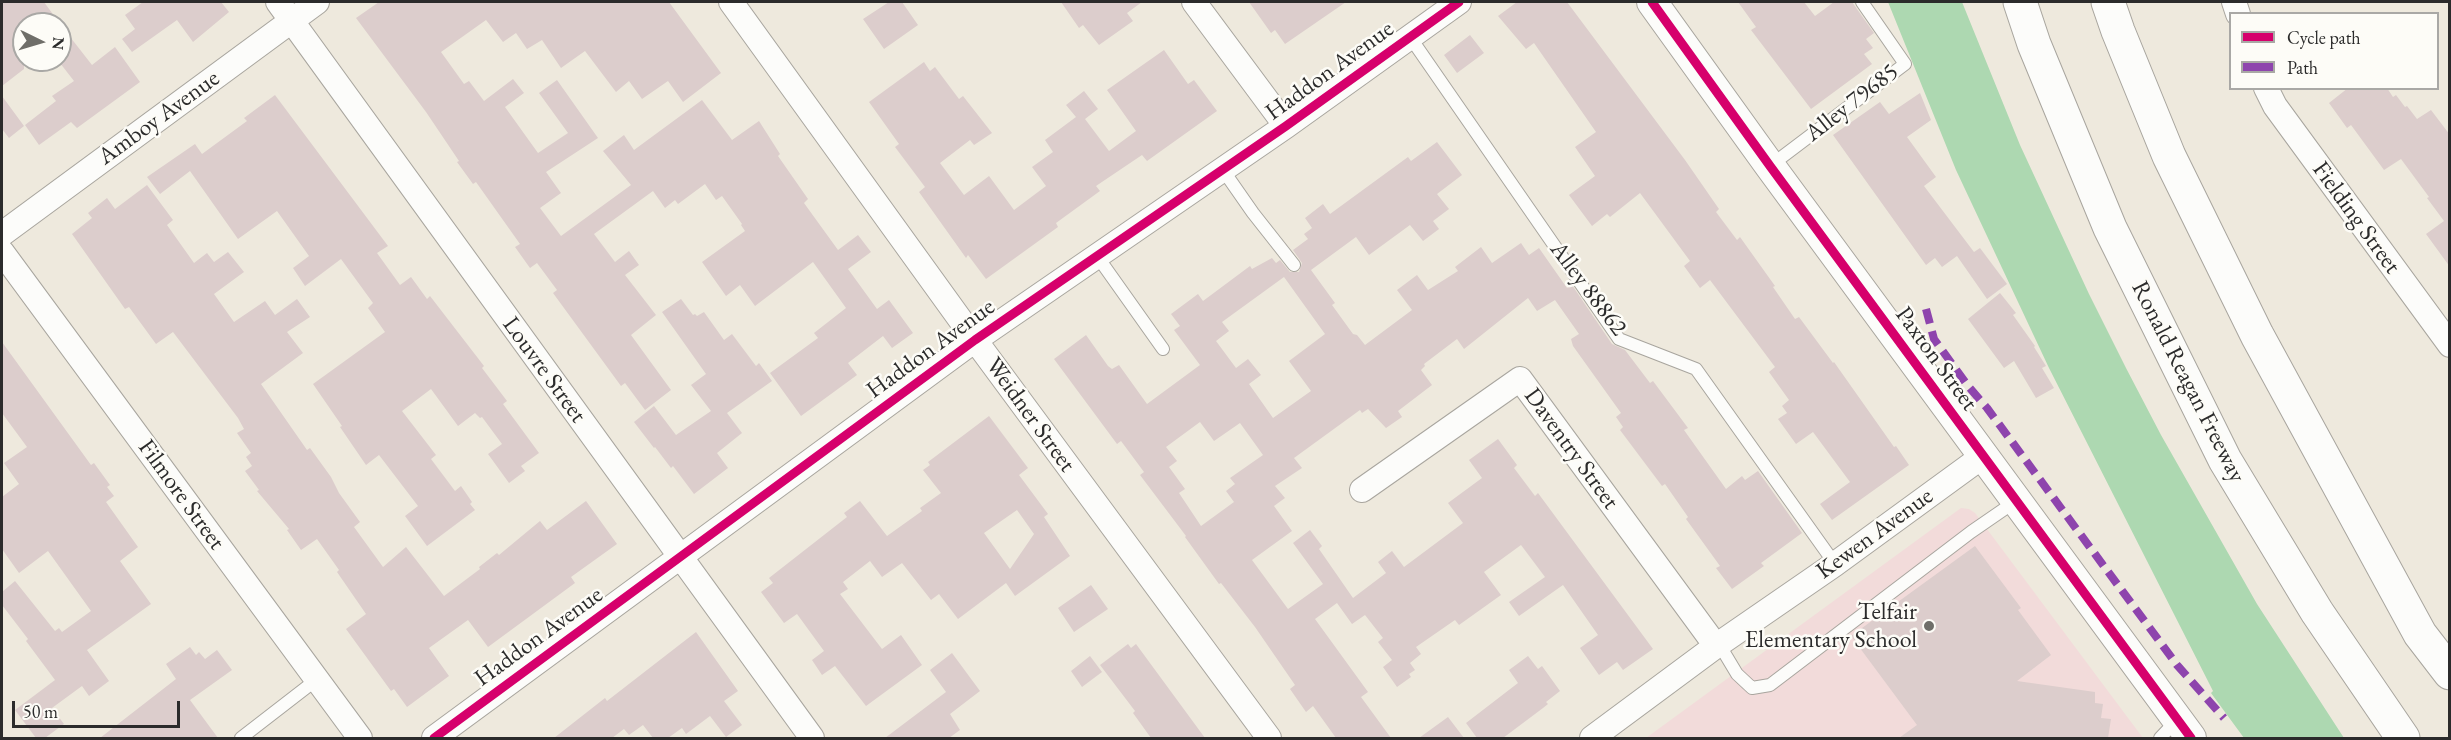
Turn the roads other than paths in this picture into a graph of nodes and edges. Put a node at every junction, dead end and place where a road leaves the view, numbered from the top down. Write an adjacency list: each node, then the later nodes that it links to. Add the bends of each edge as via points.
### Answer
1 (317, 2): 10 (street, Amboy Avenue)
2 (731, 2): 21 (street, Weidner Street)
3 (1194, 2): 14 (street)
4 (1459, 2): 11 (street, Haddon Avenue)
5 (1652, 2): 15 (street, Paxton Street)
6 (1862, 2): 15 (lane, Alley 79685, via 1905,64)
7 (2013, 2): 12 (highway)
8 (2020, 2): 12 (highway, Ronald Reagan Freeway)
9 (2108, 2): 30 (highway, via 2169,156 2257,335 2420,634)
10 (284, 11): 17 (street, Amboy Avenue); 27 (street, Louvre Street)
11 (1410, 37): 14 (street, Haddon Avenue); 28 (lane, Alley 88862, via 1619,339 1696,369)
12 (2034, 44): 39 (highway, Ronald Reagan Freeway, via 2110,228 2225,460 2317,612)
13 (2267, 90): 22 (street, Fielding Street)
14 (1286, 126): 16 (street, Haddon Avenue)
15 (1770, 166): 24 (street, Paxton Street)
16 (1223, 170): 19 (street, Haddon Avenue); 20 (lane)
17 (2, 234)
18 (2, 252): 31 (street, Filmore Street)
19 (1097, 256): 21 (street, Haddon Avenue); 23 (lane)
20 (1294, 265)
21 (975, 340): 27 (street, Haddon Avenue); 37 (street, Weidner Street)
22 (2450, 345)
23 (1163, 349)
24 (1983, 456): 26 (street, Paxton Street); 28 (street, Kewen Avenue)
25 (1362, 490): 29 (street, Daventry Street, via 1520,379)
26 (2016, 501): 29 (lane, via 1770,685 1752,688); 32 (street, Paxton Street)
27 (680, 558): 35 (street, Haddon Avenue); 36 (street, Louvre Street)
28 (1835, 564): 29 (street, Kewen Avenue)
29 (1717, 645): 38 (street, Kewen Avenue)
30 (2450, 673)
31 (316, 680): 33 (lane); 34 (street, Filmore Street)
32 (2176, 732)
33 (241, 738)
34 (360, 738)
35 (434, 738)
36 (812, 738)
37 (1269, 738)
38 (1592, 738)
39 (2403, 738)

